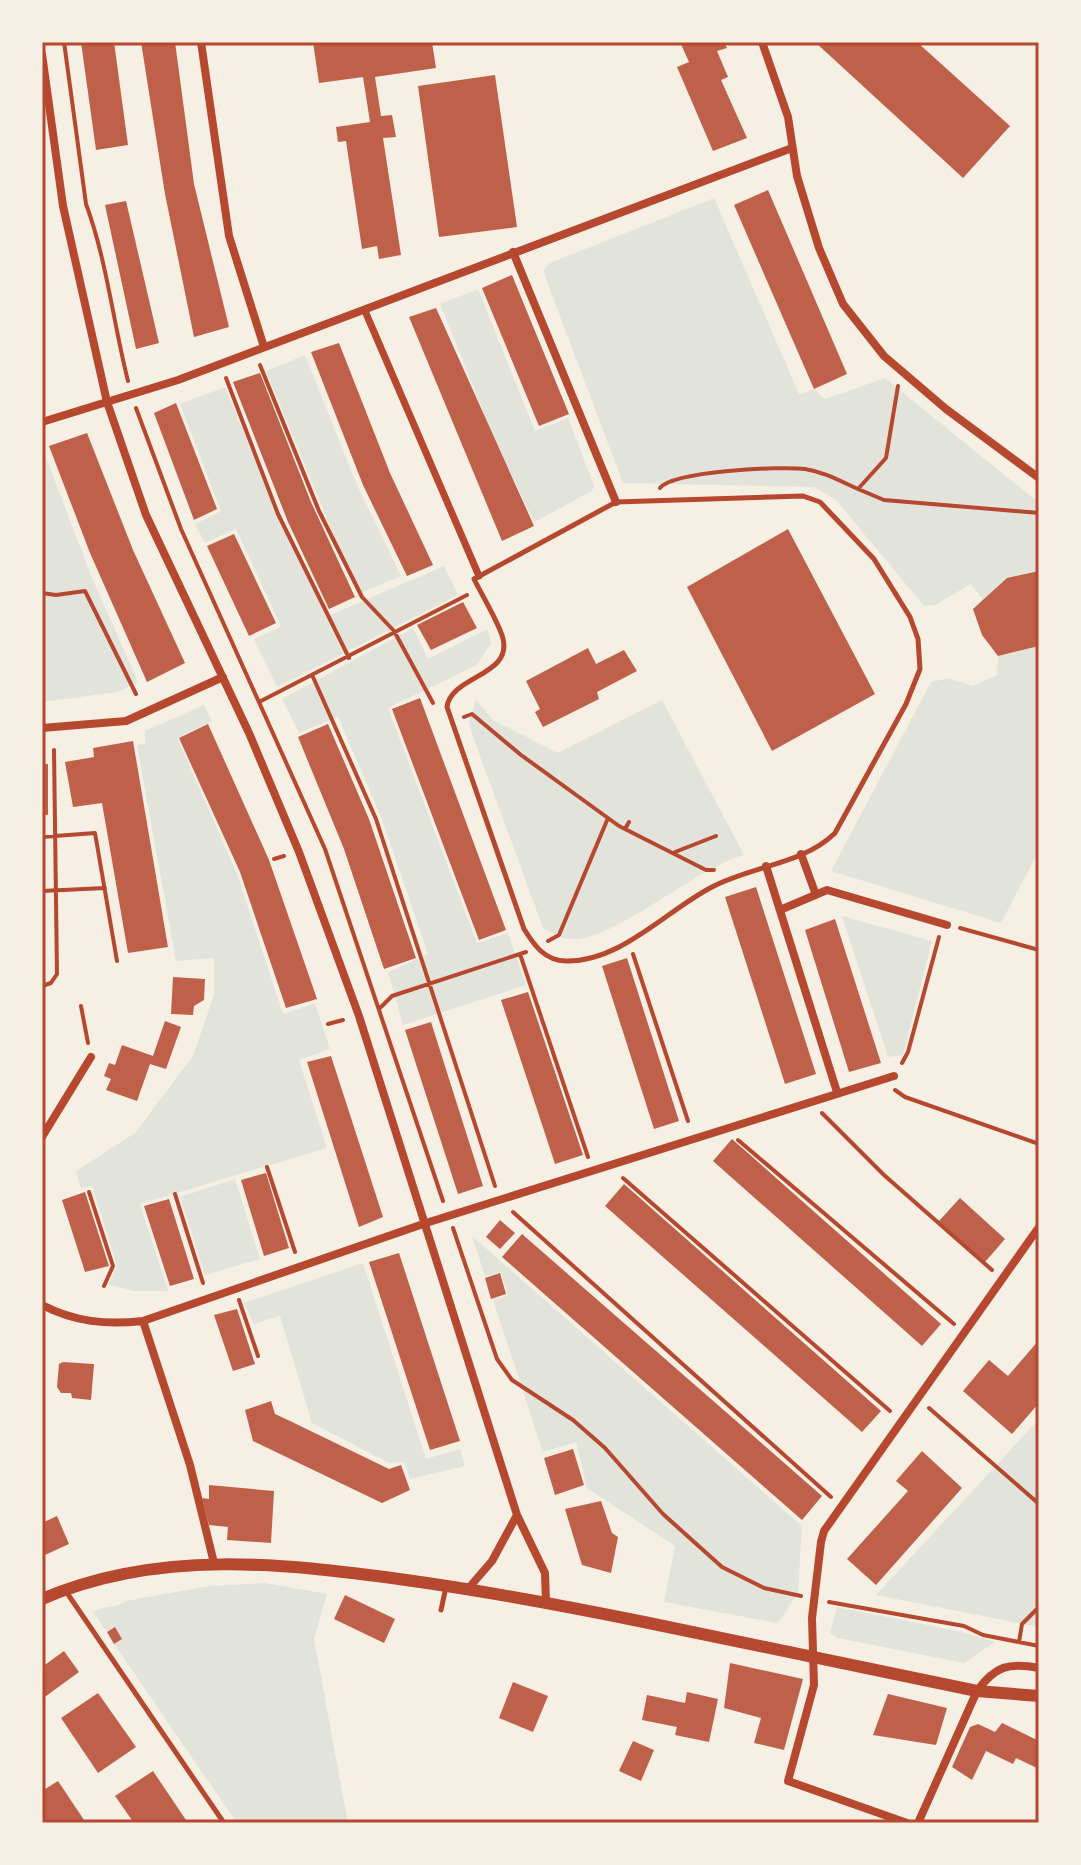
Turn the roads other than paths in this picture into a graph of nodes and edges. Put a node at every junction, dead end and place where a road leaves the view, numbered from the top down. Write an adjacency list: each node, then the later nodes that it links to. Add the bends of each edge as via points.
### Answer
1 (201, 42): 7 (street, via 229,236)
2 (762, 42): 4 (street, via 788,117)
3 (42, 54): 8 (street, via 63,206)
4 (792, 148): 5 (street); 10 (street, via 819,248 843,304 884,356)
5 (513, 252): 6 (street); 11 (street)
6 (365, 311): 7 (street); 12 (street)
7 (259, 349): 8 (street)
8 (107, 402): 9 (street); 13 (street, via 146,515)
9 (42, 422)
10 (1039, 478)
11 (616, 502): 12 (lane); 15 (lane, via 803,496 820,502 874,559 910,617 920,669 906,704 835,833 821,847)
12 (479, 576): 16 (lane, via 474,579 503,638 503,651 488,671 448,697 450,723 535,948 553,959 588,958 628,940 714,886)
13 (223, 677): 14 (street, via 126,721); 24 (street, via 299,852)
14 (42, 728)
15 (801, 854): 16 (lane); 17 (street)
16 (766, 866): 18 (street)
17 (816, 895): 18 (street); 19 (street, via 827,890)
18 (780, 910): 22 (street)
19 (945, 924)
20 (91, 1057): 23 (street)
21 (894, 1076): 22 (street)
22 (837, 1092): 24 (street)
23 (42, 1137)
24 (426, 1223): 27 (street); 28 (street)
25 (1039, 1227): 36 (street, via 824,1531)
26 (42, 1305): 27 (street, via 64,1316 109,1324)
27 (143, 1321): 29 (street, via 190,1465)
28 (517, 1515): 32 (street, via 492,1561); 34 (street, via 545,1573)
29 (214, 1563): 30 (street, via 331,1570); 31 (street, via 142,1569)
30 (446, 1586): 32 (street); 35 (lane)
31 (65, 1589): 33 (street); 40 (lane)
32 (467, 1590): 34 (street)
33 (42, 1599)
34 (546, 1602): 36 (street)
35 (441, 1610)
36 (814, 1658): 38 (street); 41 (street, via 814,1685 788,1781)
37 (1039, 1668): 38 (street, via 1015,1663 999,1667)
38 (977, 1691): 39 (street); 42 (street)
39 (1039, 1696)
40 (224, 1823)
41 (907, 1823)
42 (918, 1823)

